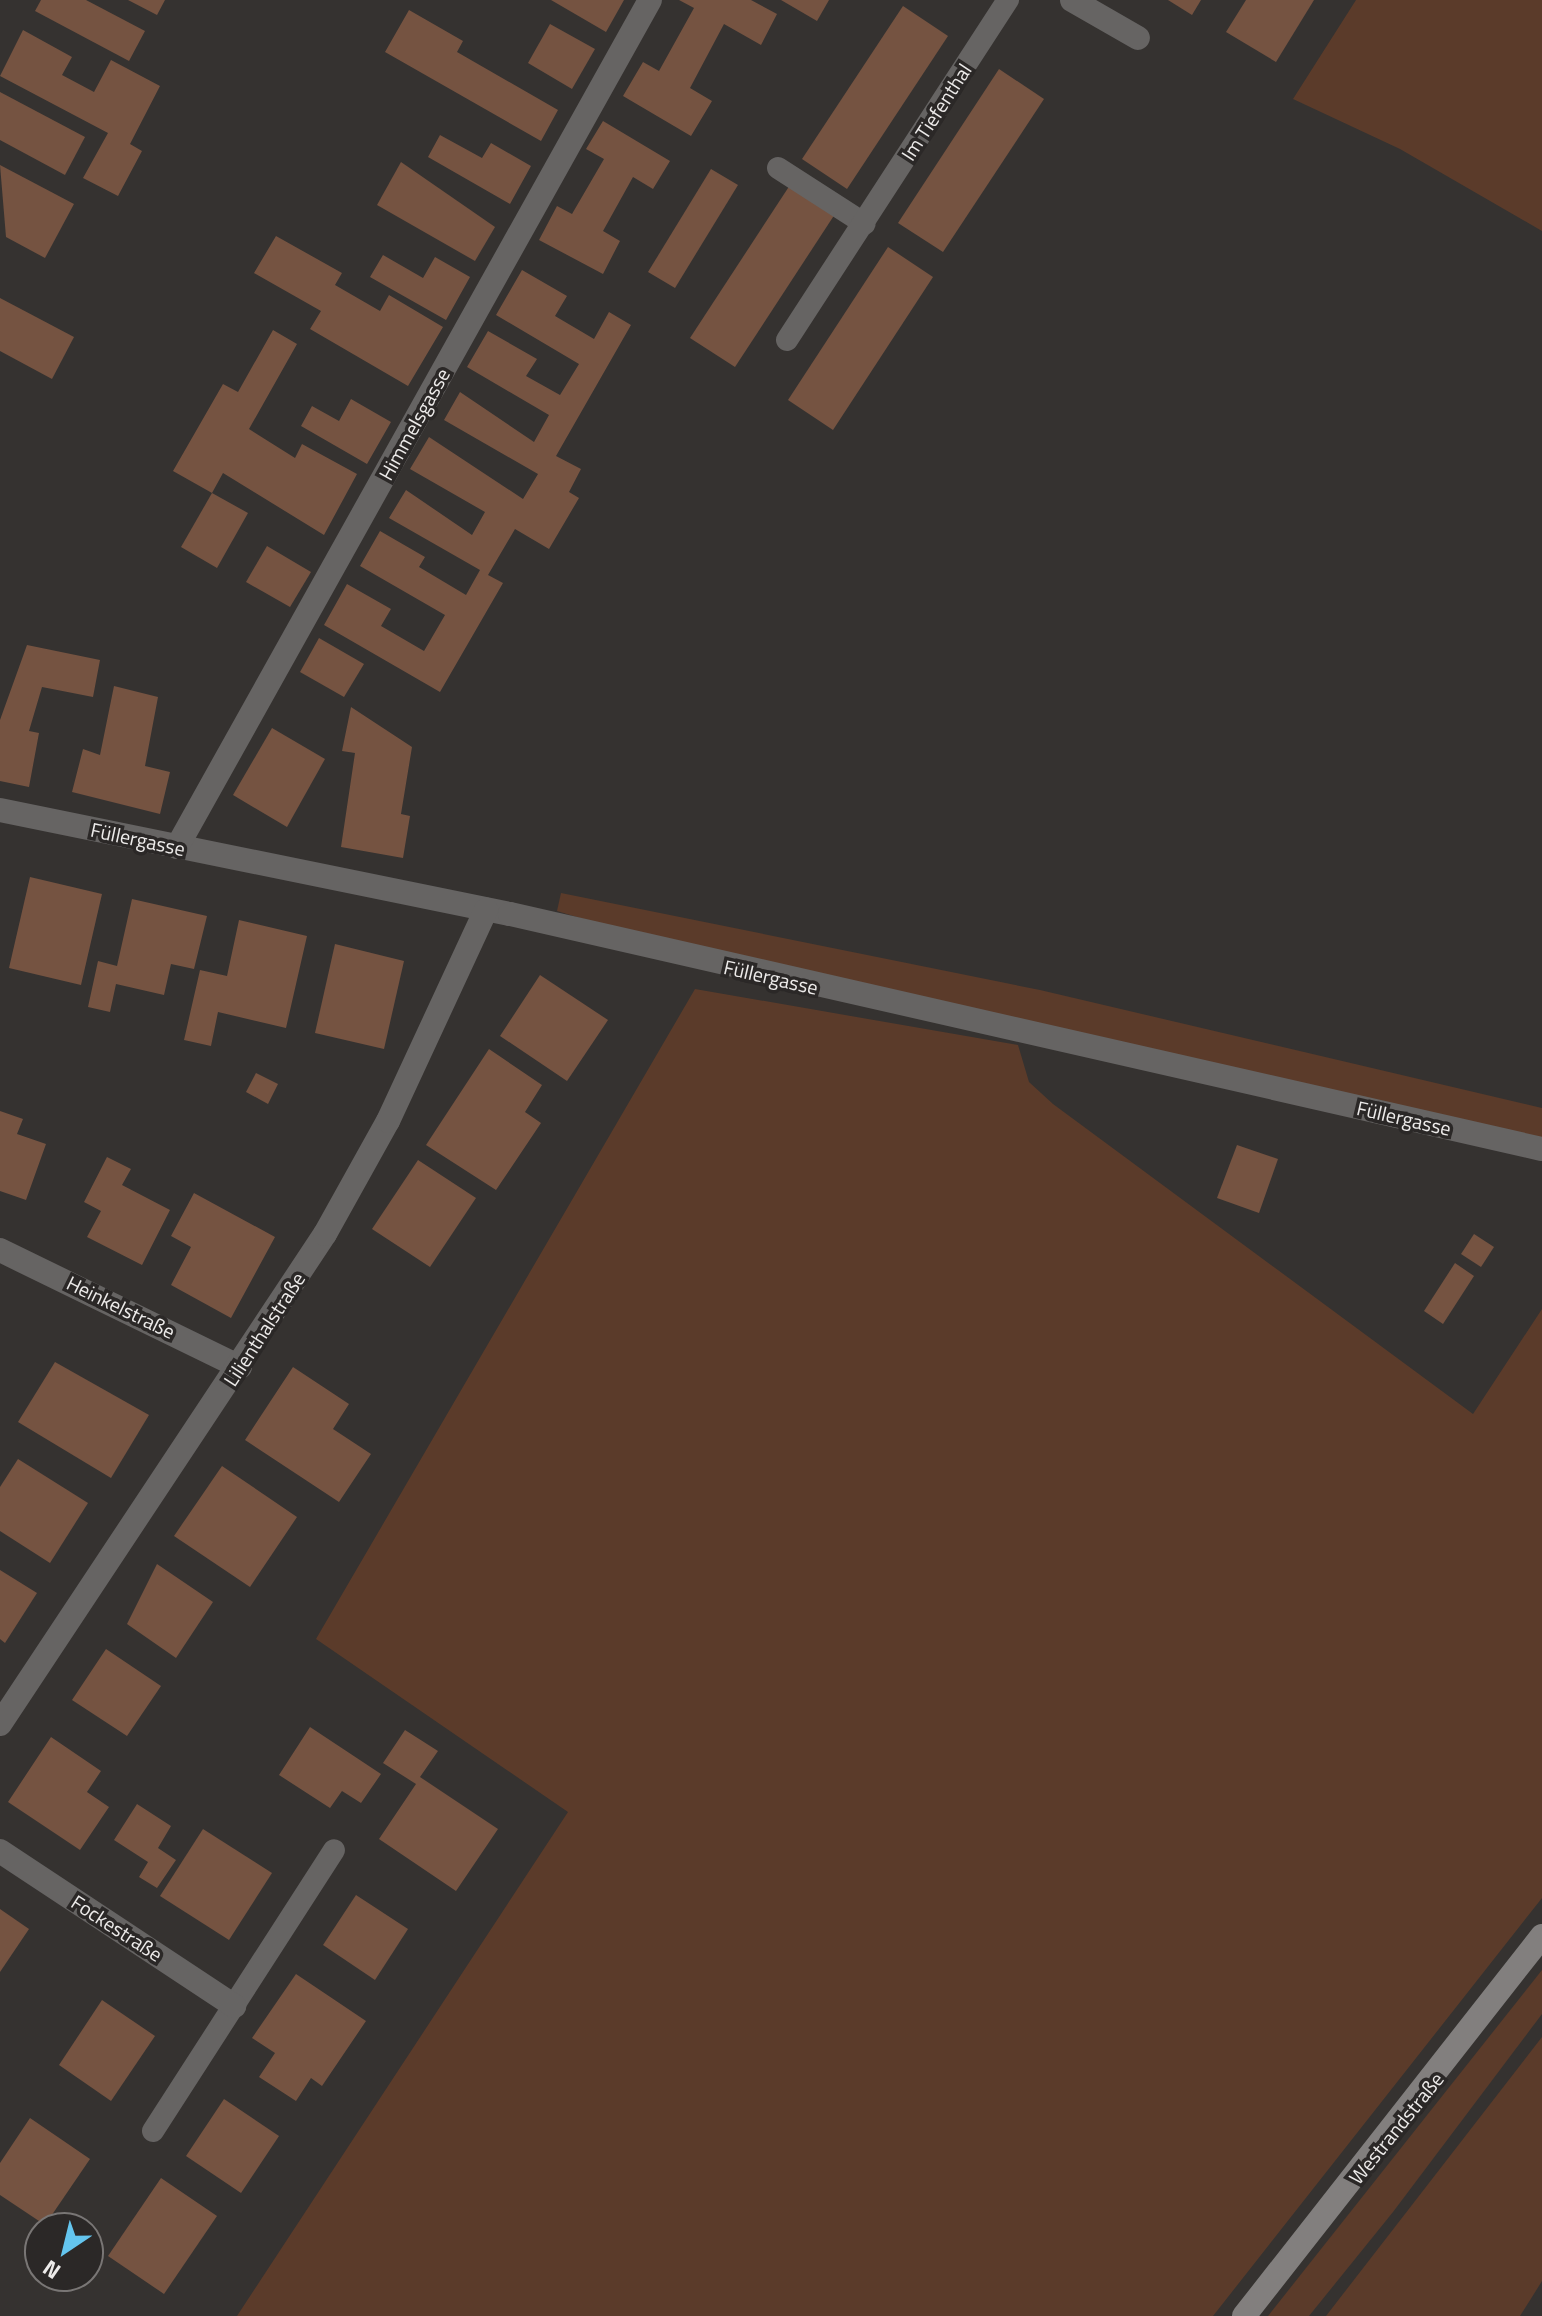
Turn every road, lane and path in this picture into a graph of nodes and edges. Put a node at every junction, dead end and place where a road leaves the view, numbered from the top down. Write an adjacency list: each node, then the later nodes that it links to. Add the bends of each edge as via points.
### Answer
1 (650, 0): 9 (street, Himmelsgasse)
2 (1008, 0): 6 (lane, Im Tiefenthal)
3 (1072, 0): 4 (street)
4 (1138, 38)
5 (778, 168): 6 (lane)
6 (865, 224): 7 (lane, Im Tiefenthal)
7 (787, 340)
8 (0, 810): 9 (street, Füllergasse)
9 (177, 847): 10 (street, Füllergasse)
10 (486, 910): 11 (street, Füllergasse); 13 (street, Lilienthalstraße, via 388,1121)
11 (1542, 1149)
12 (0, 1250): 13 (street, Heinkelstraße)
13 (240, 1367): 14 (street, Lilienthalstraße)
14 (0, 1724)
15 (334, 1850): 18 (lane)
16 (0, 1851): 18 (street, Fockestraße)
17 (1542, 1936): 20 (main road, Westrandstraße)
18 (234, 2006): 19 (lane)
19 (153, 2131)
20 (1244, 2316)

